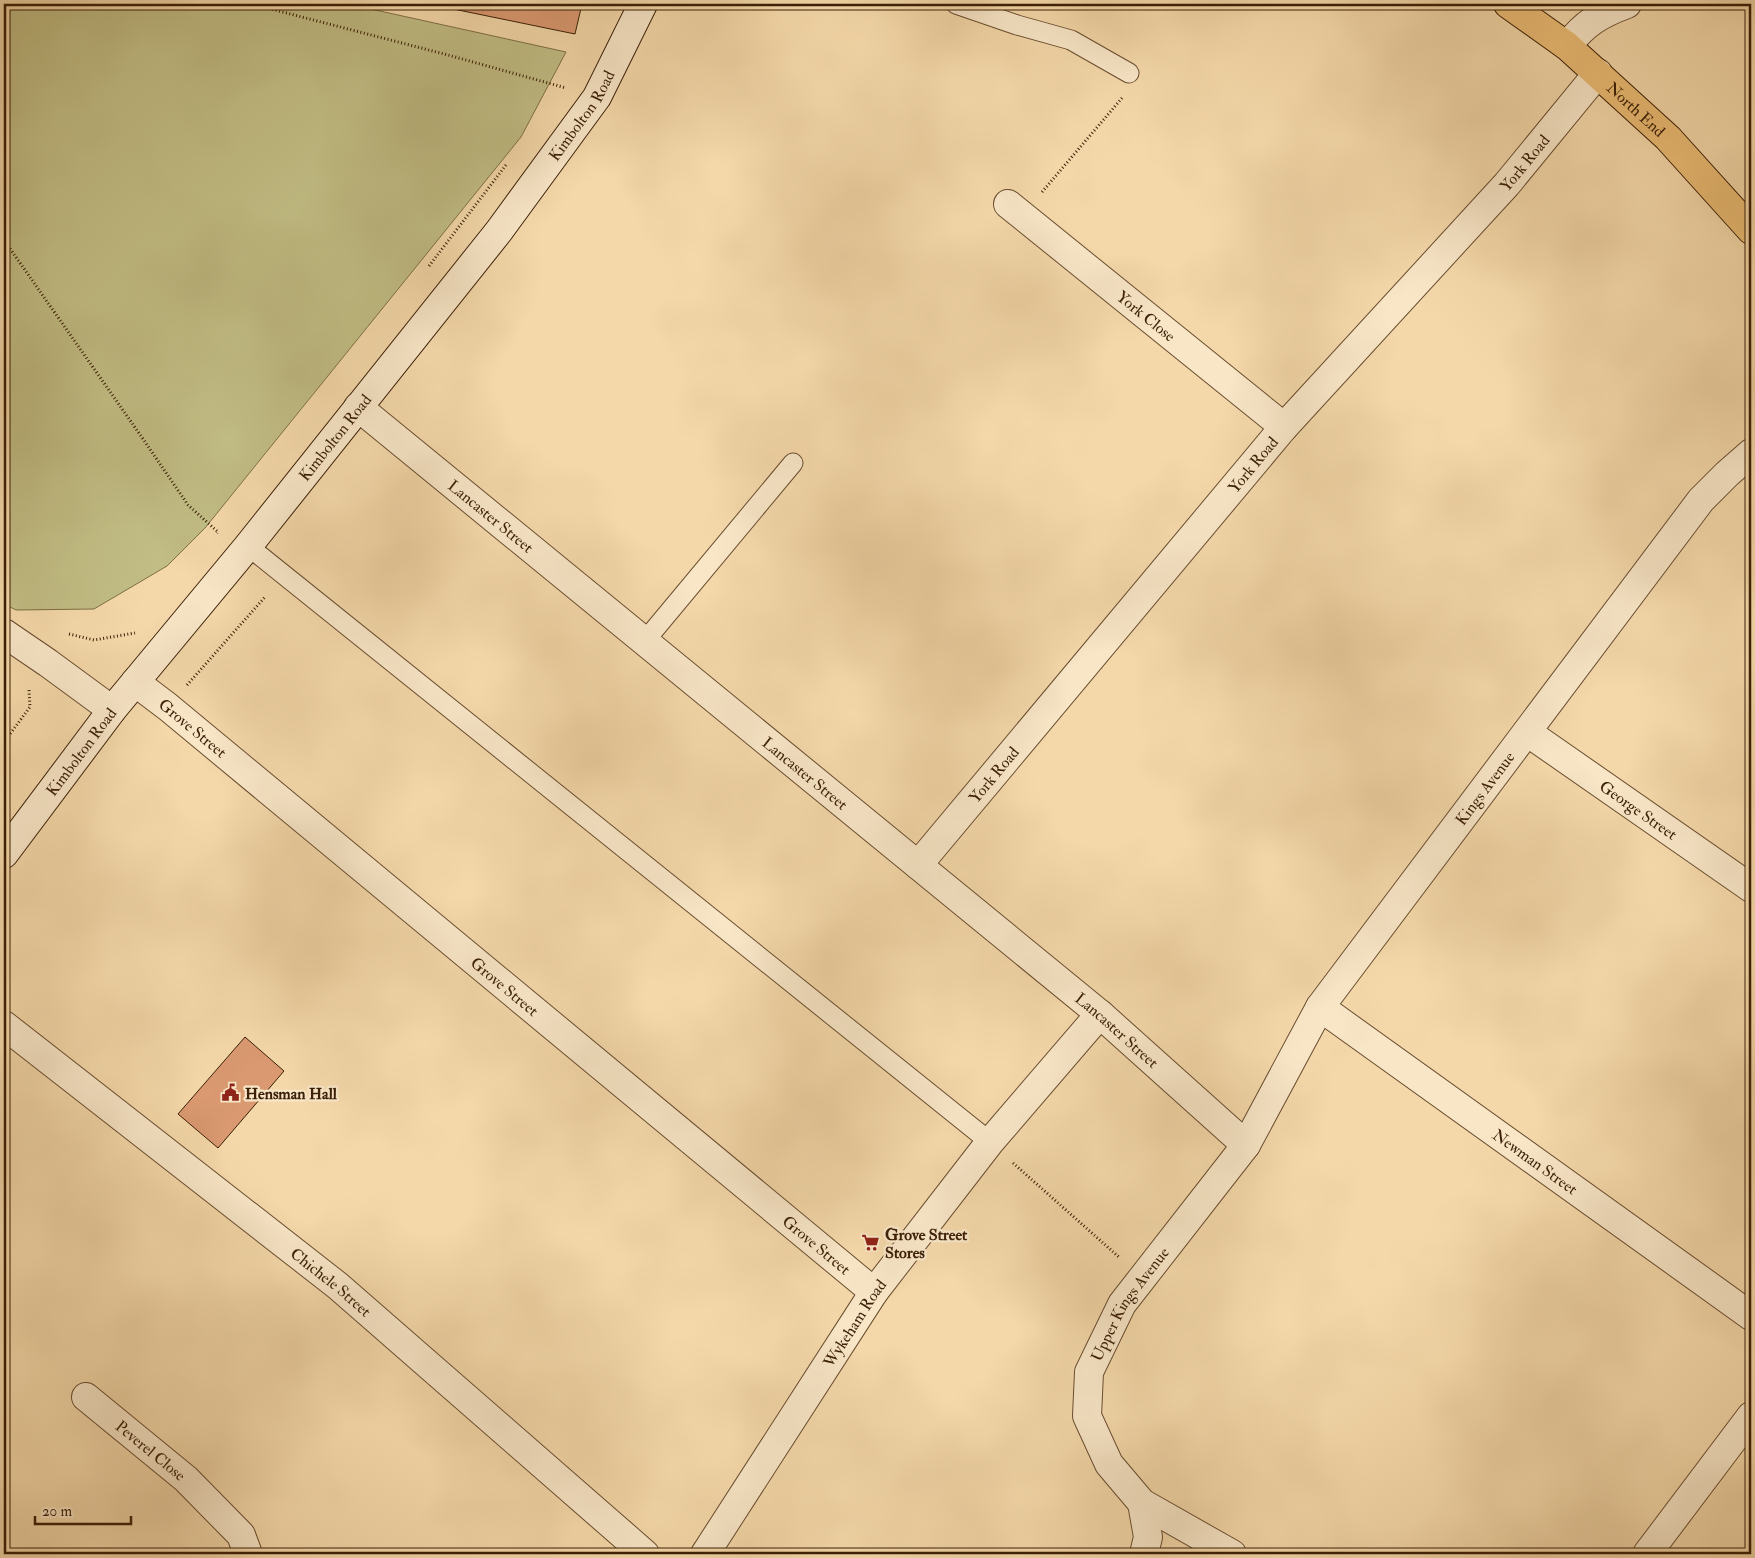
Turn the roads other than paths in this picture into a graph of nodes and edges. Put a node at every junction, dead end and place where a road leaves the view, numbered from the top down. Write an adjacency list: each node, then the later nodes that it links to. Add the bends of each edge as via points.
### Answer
1 (643, 4): 10 (street, Kimbolton Road, via 597,97 499,232)
2 (956, 4): 6 (lane, via 1071,40)
3 (1508, 4): 5 (main road, North End)
4 (1627, 4): 5 (street, via 1605,12 1580,30)
5 (1567, 46): 7 (main road, North End)
6 (1129, 73)
7 (1598, 73): 9 (main road, North End, via 1668,138); 11 (street, York Road, via 1507,184)
8 (1015, 210): 11 (street, York Close)
9 (1751, 230)
10 (358, 407): 14 (street, Kimbolton Road); 16 (street, Lancaster Street)
11 (1284, 427): 21 (street, York Road)
12 (1751, 453): 19 (street, Kings Avenue, via 1701,500)
13 (793, 463): 16 (lane)
14 (248, 546): 17 (street, Kimbolton Road); 26 (lane)
15 (4, 633): 18 (street)
16 (644, 642): 21 (street, Lancaster Street)
17 (135, 682): 18 (street, Kimbolton Road); 28 (street, Grove Street)
18 (112, 710): 20 (street, Kimbolton Road)
19 (1527, 732): 22 (street, George Street); 23 (street, Kings Avenue)
20 (4, 854)
21 (918, 865): 24 (street, Lancaster Street)
22 (1751, 888)
23 (1320, 1007): 27 (street, Kings Avenue); 29 (street, Newman Street)
24 (1100, 1014): 26 (street, Wykeham Road); 27 (street, Lancaster Street)
25 (4, 1025): 34 (street, Chichele Street, via 338,1286)
26 (990, 1142): 28 (street, Wykeham Road)
27 (1246, 1146): 32 (street, Upper Kings Avenue, via 1122,1304 1089,1372 1087,1416 1109,1464)
28 (874, 1292): 35 (street, Wykeham Road)
29 (1751, 1316)
30 (86, 1397): 33 (street, Peverel Close, via 186,1480 241,1535)
31 (1751, 1416): 38 (street)
32 (1142, 1503): 36 (street, via 1148,1537); 37 (street, Upper Kings Avenue)
33 (248, 1554)
34 (645, 1554)
35 (705, 1554)
36 (1144, 1554)
37 (1232, 1554)
38 (1647, 1554)

